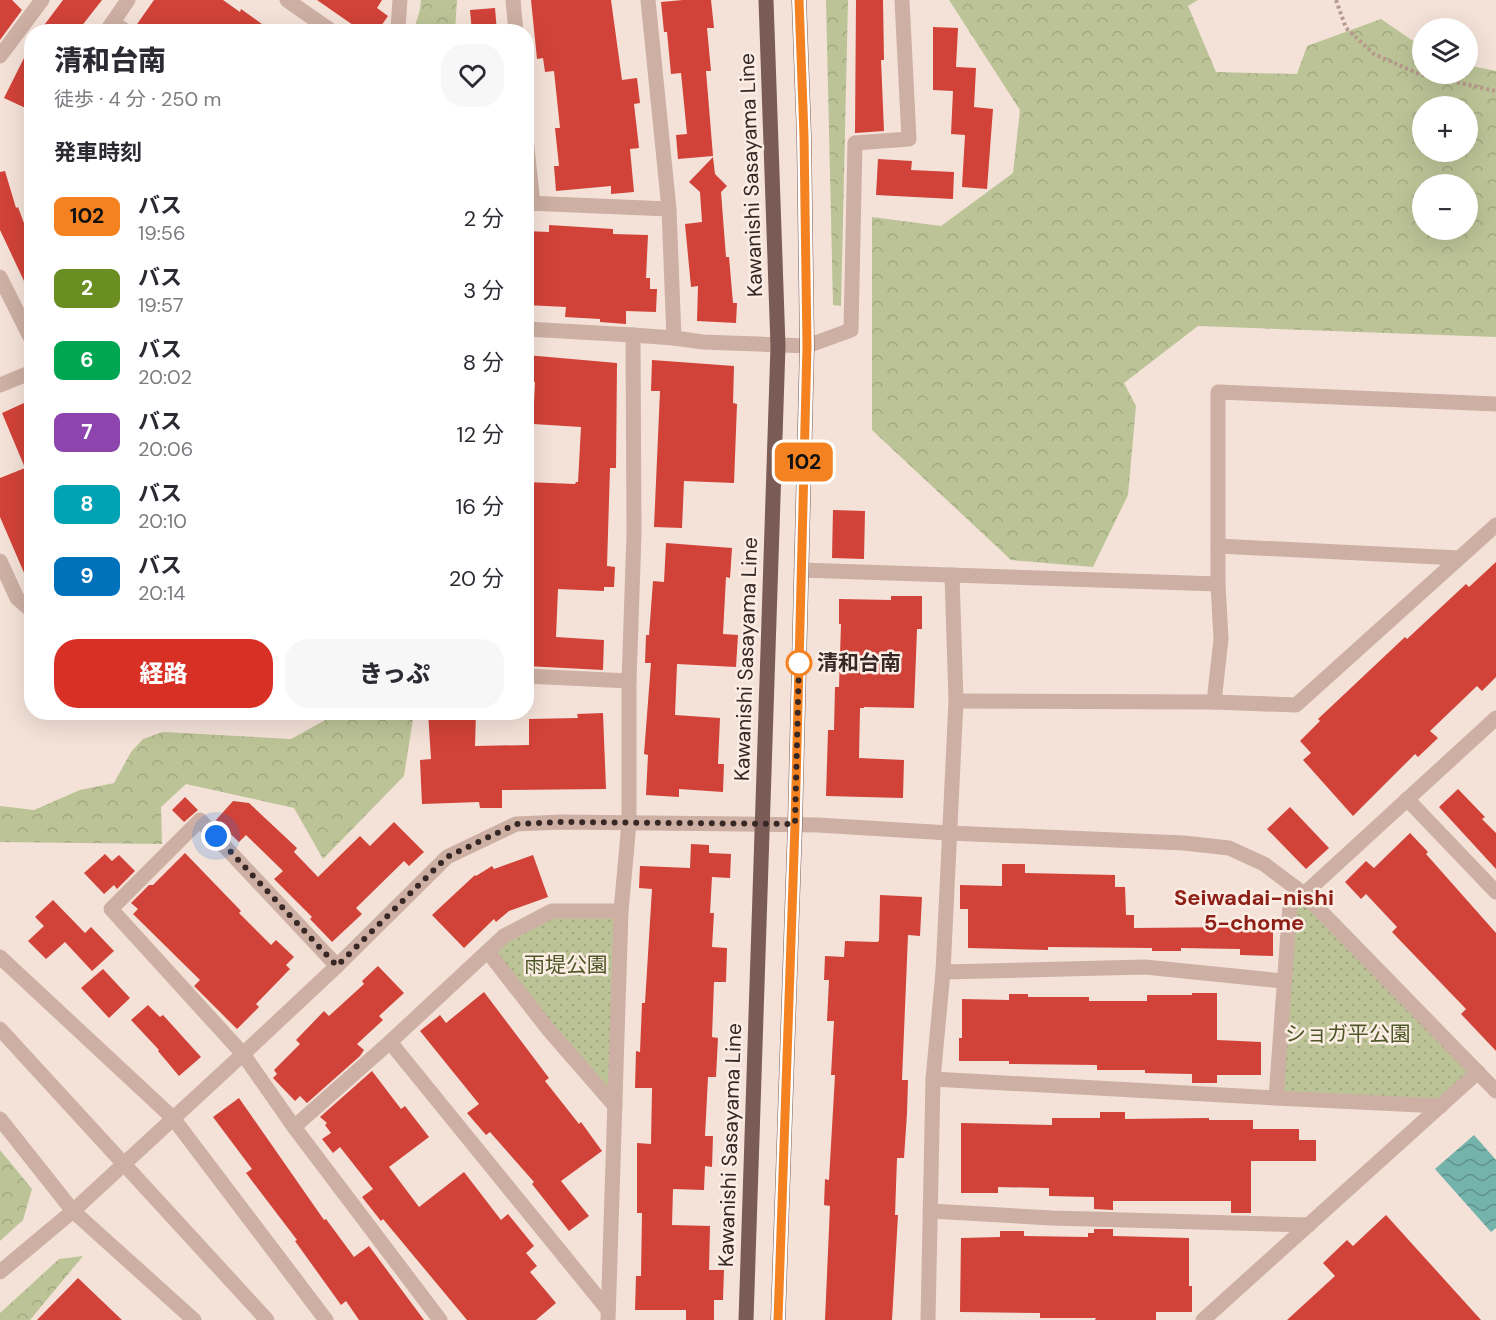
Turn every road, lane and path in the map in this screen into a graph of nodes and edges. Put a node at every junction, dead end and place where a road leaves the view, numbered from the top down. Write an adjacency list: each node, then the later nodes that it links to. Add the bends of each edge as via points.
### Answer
1 (42, 0): 15 (street)
2 (128, 0): 11 (street)
3 (287, 0): 12 (street)
4 (400, 0): 13 (street)
5 (513, 0): 14 (street)
6 (648, 0): 18 (street)
7 (766, 0): 24 (main road, Kawanishi Sasayama Line)
8 (799, 0): 25 (main road)
9 (902, 0): 25 (street, via 909,139 855,143 851,330)
10 (1336, 0): 16 (path, via 1346,28 1374,54 1419,74)
11 (112, 24)
12 (322, 24)
13 (398, 24)
14 (515, 24)
15 (0, 56)
16 (1496, 91)
17 (534, 203): 18 (street)
18 (669, 209): 23 (street)
19 (0, 277): 20 (street)
20 (24, 324)
21 (534, 329): 22 (street)
22 (633, 335): 23 (street); 38 (street, via 634,534)
23 (674, 338): 24 (street)
24 (778, 346): 25 (street); 44 (main road, Kawanishi Sasayama Line)
25 (807, 346): 33 (main road)
26 (24, 375): 27 (street)
27 (0, 385)
28 (1496, 405): 30 (street, via 1218,392)
29 (1496, 525): 31 (street)
30 (1218, 546): 31 (street); 35 (street)
31 (1459, 558): 40 (street, via 1296,705)
32 (0, 561): 36 (street, via 16,598)
33 (801, 570): 34 (street); 45 (main road)
34 (952, 575): 35 (street); 39 (street)
35 (1218, 584): 40 (street, via 1221,639)
36 (24, 604)
37 (534, 676): 38 (street)
38 (629, 681): 43 (street)
39 (956, 702): 40 (street); 46 (street)
40 (1214, 702)
41 (1496, 718): 42 (street)
42 (1407, 799): 47 (street); 48 (street)
43 (629, 823): 44 (street); 49 (street); 52 (street, via 516,824 447,857)
44 (762, 824): 45 (street); 76 (main road, Kawanishi Sasayama Line)
45 (795, 824): 46 (street); 77 (main road)
46 (949, 833): 48 (street, via 1228,848 1264,864); 53 (street)
47 (1496, 892)
48 (1304, 894): 54 (street, via 1290,905); 58 (street)
49 (621, 911): 50 (street, via 552,911 504,936); 62 (street)
50 (488, 952): 56 (street); 62 (street)
51 (0, 957): 64 (street)
52 (337, 966): 57 (street); 57 (street, via 200,820 111,909)
53 (943, 972): 54 (street, via 1145,967); 59 (street)
54 (1283, 981): 61 (street)
55 (0, 1029): 73 (street)
56 (390, 1042): 66 (street); 71 (street)
57 (243, 1054): 64 (street); 66 (street)
58 (1478, 1072): 60 (street); 63 (street)
59 (933, 1079): 61 (street); 68 (street)
60 (1496, 1091)
61 (1276, 1098): 63 (street)
62 (615, 1106): 71 (street)
63 (1441, 1106): 69 (street)
64 (173, 1118): 67 (street); 74 (street)
65 (0, 1119): 67 (street)
66 (294, 1127): 75 (street)
67 (73, 1211): 70 (street); 72 (street)
68 (931, 1211): 69 (street); 78 (street)
69 (1309, 1225): 79 (street)
70 (0, 1272)
71 (608, 1315)
72 (194, 1320)
73 (267, 1320)
74 (326, 1320)
75 (440, 1320)
76 (746, 1320)
77 (778, 1320)
78 (928, 1320)
79 (1203, 1320)

